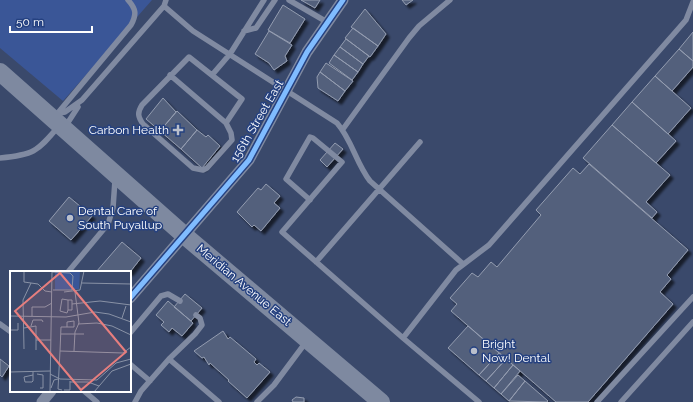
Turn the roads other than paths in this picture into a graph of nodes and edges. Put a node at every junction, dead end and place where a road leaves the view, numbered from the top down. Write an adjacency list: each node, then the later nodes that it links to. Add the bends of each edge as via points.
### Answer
1 (128, 0): 17 (lane, via 136,14 131,25)
2 (264, 0): 10 (lane)
3 (275, 0): 10 (lane, via 256,28)
4 (289, 0): 9 (lane)
5 (343, 0): 9 (street, 156th Street East)
6 (450, 0): 19 (lane, via 419,26 409,38)
7 (693, 2): 27 (lane, via 686,20 489,246)
8 (165, 3): 11 (lane, via 193,31); 16 (lane)
9 (327, 22): 15 (street, 156th Street East, via 307,52)
10 (244, 31): 11 (lane)
11 (230, 54): 14 (lane); 15 (lane)
12 (0, 72): 17 (main road, Meridian Avenue East)
13 (170, 75): 14 (lane, via 190,56); 18 (lane); 18 (lane, via 138,111 138,118 142,124 198,170 207,168 232,140)
14 (212, 75): 18 (lane, via 242,99)
15 (288, 90): 19 (lane, via 332,118); 25 (street, 156th Street East, via 249,160)
16 (82, 100): 17 (lane); 17 (lane, via 66,124)
17 (57, 120): 21 (lane, via 44,143 28,154); 22 (main road, Meridian Avenue East)
18 (226, 124)
19 (343, 130): 23 (lane, via 361,169)
20 (420, 142): 23 (lane)
21 (0, 158)
22 (115, 173): 25 (main road, Meridian Avenue East); 28 (lane, via 113,208 105,228)
23 (379, 190): 26 (lane); 27 (lane)
24 (310, 200): 24 (lane, via 286,179 310,137 342,162); 26 (lane, via 282,232)
25 (184, 235): 29 (street, 156th Street East); 38 (main road, Meridian Avenue East)
26 (316, 262): 37 (lane)
27 (462, 263): 37 (lane)
28 (69, 271)
29 (131, 297)
30 (693, 297): 51 (lane)
31 (180, 301): 36 (lane, via 168,294 161,296)
32 (196, 315): 39 (lane, via 202,325)
33 (693, 322): 52 (lane)
34 (0, 324): 35 (lane)
35 (10, 331)
36 (131, 332)
37 (404, 338): 50 (lane)
38 (308, 339): 48 (lane, via 274,385); 49 (main road, Meridian Avenue East)
39 (168, 359): 41 (lane); 47 (lane)
40 (131, 365): 41 (lane)
41 (150, 381): 46 (lane)
42 (50, 392): 44 (street)
43 (85, 392): 45 (lane)
44 (42, 402)
45 (97, 402)
46 (135, 402)
47 (219, 402)
48 (257, 402)
49 (380, 402)
50 (479, 402)
51 (597, 402)
52 (621, 402)

